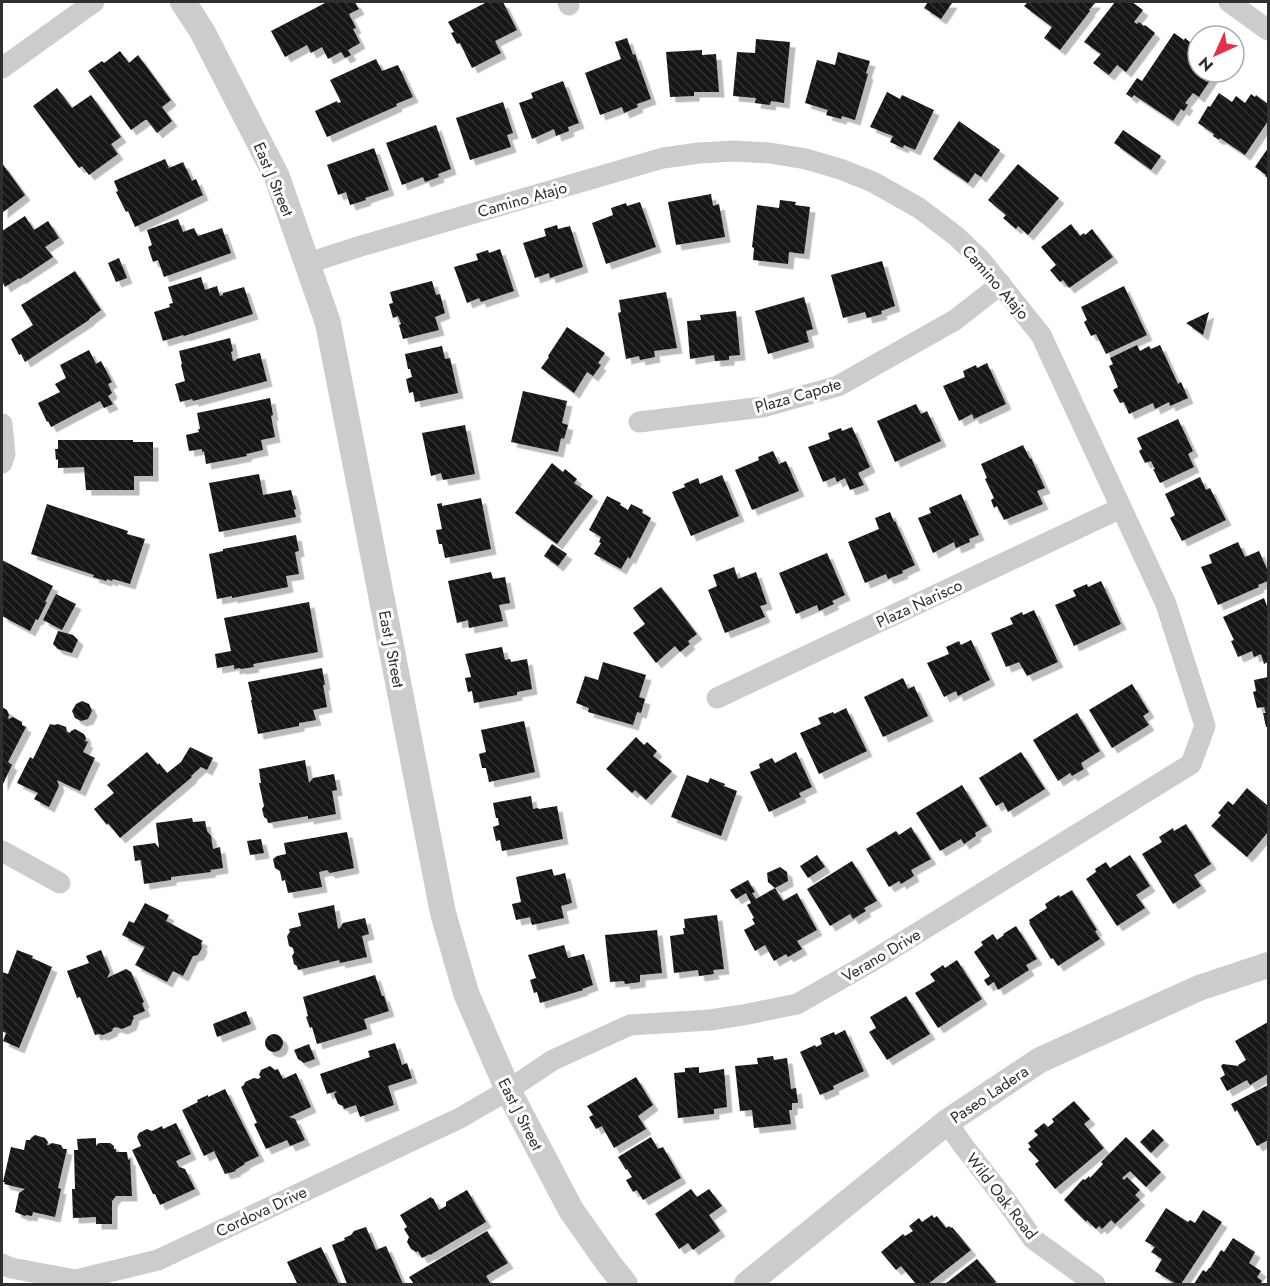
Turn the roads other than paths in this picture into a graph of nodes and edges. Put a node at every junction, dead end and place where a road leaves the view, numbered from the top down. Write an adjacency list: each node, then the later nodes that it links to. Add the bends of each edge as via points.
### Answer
1 (94, 2): 5 (street)
2 (183, 2): 6 (street, East J Street, via 202,31 277,177)
3 (1229, 2): 4 (street)
4 (1269, 30)
5 (2, 68)
6 (308, 263): 7 (street, Camino Atajo, via 663,158 734,151 806,159 873,182 948,229); 17 (street, East J Street, via 328,323 443,913 466,993)
7 (1001, 284): 8 (street, Plaza Capote, via 955,320 838,386 763,407); 11 (street, Camino Atajo, via 1041,335)
8 (639, 422)
9 (2, 424): 10 (street)
10 (2, 463)
11 (1121, 508): 12 (street, Plaza Narisco); 13 (street, Camino Atajo, via 1166,603)
12 (717, 698)
13 (1205, 726): 17 (street, Verano Drive, via 1191,764 797,1004 710,1020 630,1025 553,1060)
14 (2, 851): 15 (street)
15 (60, 883)
16 (1269, 965): 18 (street, Paseo Ladera, via 1199,988 1040,1060)
17 (508, 1090): 20 (street, Cordova Drive, via 460,1118 158,1260); 21 (street, East J Street, via 571,1210)
18 (947, 1122): 22 (street, Paseo Ladera); 23 (street, Wild Oak Road, via 1033,1239)
19 (2, 1264): 20 (street, Cordova Drive)
20 (76, 1282)
21 (625, 1284)
22 (747, 1284)
23 (1095, 1284)

